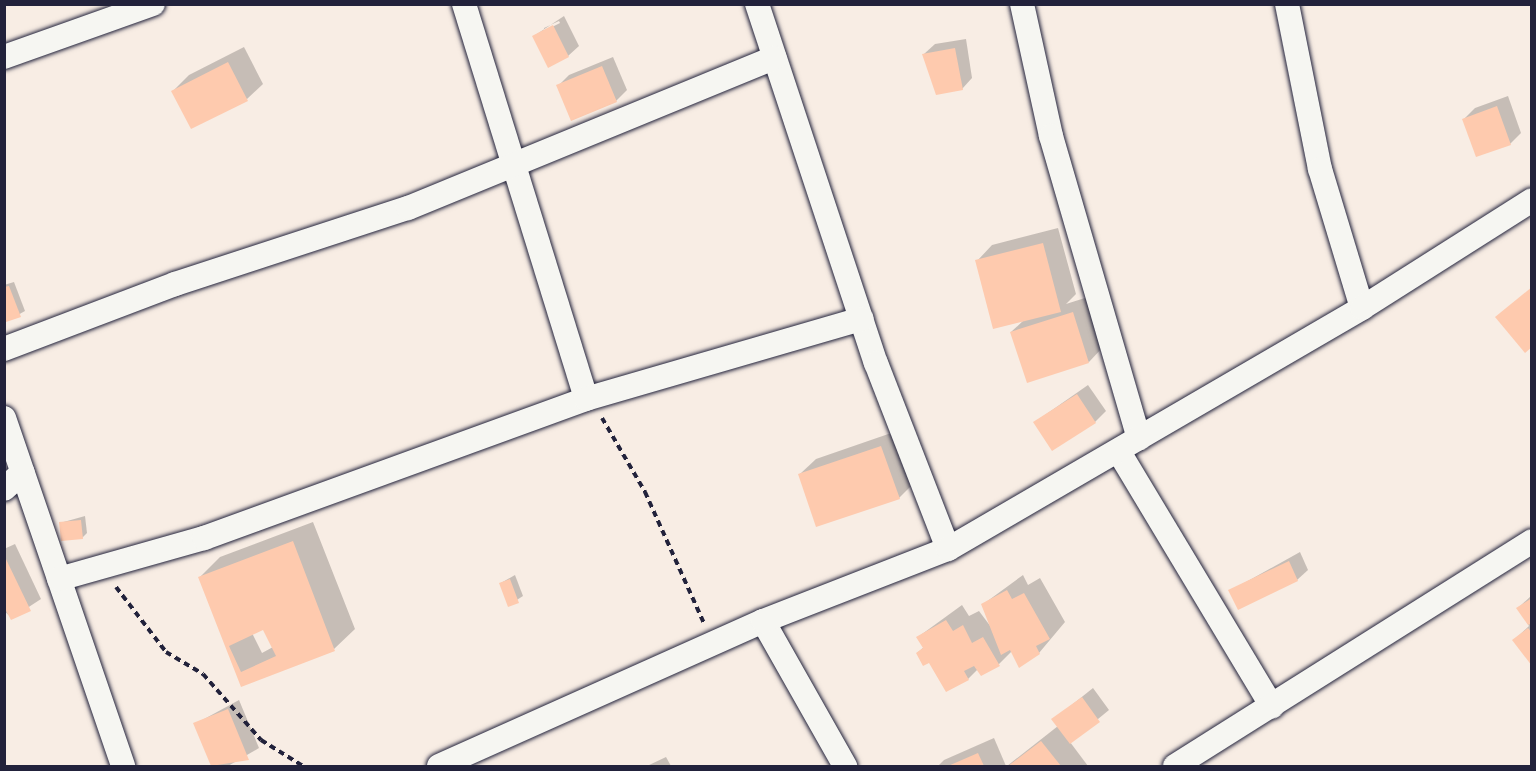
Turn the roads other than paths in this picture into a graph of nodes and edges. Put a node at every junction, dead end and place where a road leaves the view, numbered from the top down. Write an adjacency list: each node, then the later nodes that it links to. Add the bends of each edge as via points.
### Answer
1 (153, 4): 6 (street)
2 (464, 4): 8 (street)
3 (757, 4): 7 (street)
4 (1022, 4): 15 (street, via 1051,136)
5 (1287, 4): 10 (street, via 1320,169)
6 (4, 57)
7 (774, 58): 8 (street, via 621,123); 11 (street)
8 (513, 160): 12 (street, via 408,208 176,284); 13 (street)
9 (1532, 200): 10 (street)
10 (1362, 309): 15 (street)
11 (862, 319): 13 (street); 20 (street)
12 (4, 349)
13 (586, 399): 21 (street, via 237,527)
14 (4, 418): 17 (street)
15 (1139, 438): 16 (street)
16 (1119, 452): 20 (street); 23 (street)
17 (23, 472): 18 (street); 21 (street)
18 (4, 489)
19 (1532, 541): 23 (street)
20 (948, 549): 22 (street)
21 (59, 579): 25 (street)
22 (764, 621): 24 (street); 27 (street)
23 (1272, 707): 28 (street)
24 (483, 759): 26 (street)
25 (123, 766)
26 (439, 766)
27 (845, 766)
28 (1175, 766)

